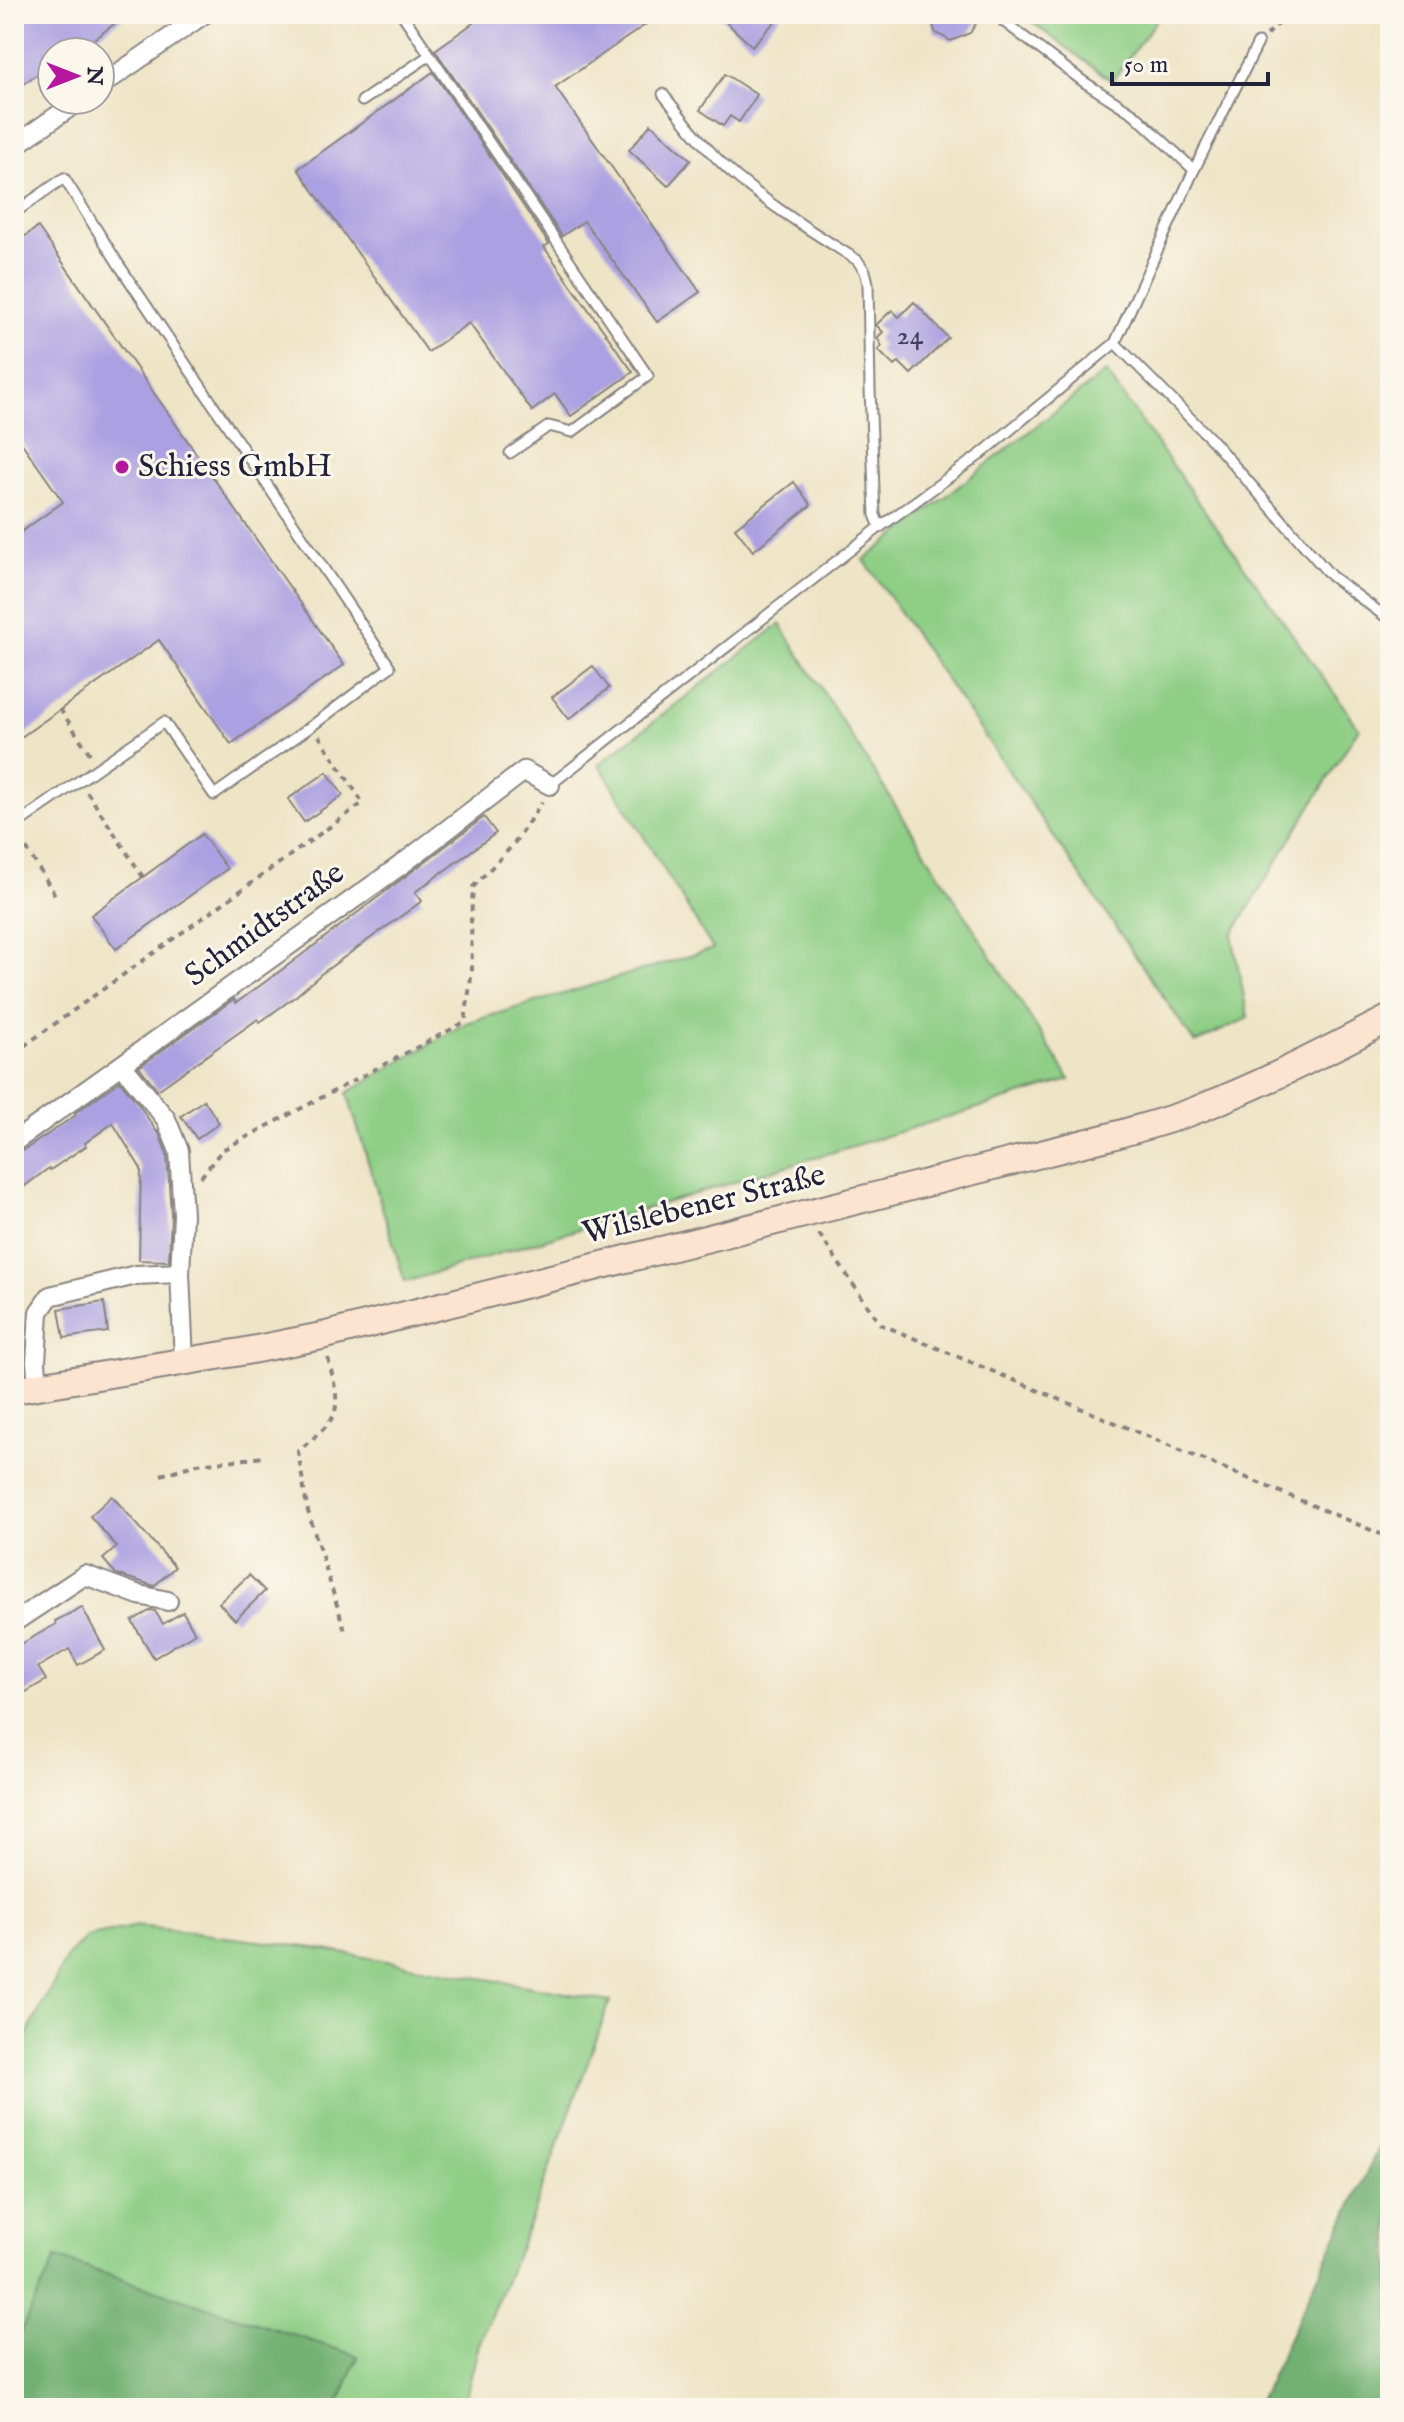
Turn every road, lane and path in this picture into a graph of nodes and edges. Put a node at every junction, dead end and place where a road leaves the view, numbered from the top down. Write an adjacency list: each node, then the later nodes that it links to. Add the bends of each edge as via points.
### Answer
1 (204, 14): 7 (street)
2 (402, 14): 6 (lane)
3 (1288, 14): 5 (path)
4 (1003, 21): 12 (lane, via 1134,114)
5 (1258, 43): 12 (lane)
6 (430, 55): 9 (lane); 15 (lane, via 648,376 572,432 549,426)
7 (116, 75)
8 (663, 94): 16 (lane, via 736,177 857,260 865,271 875,515)
9 (362, 101)
10 (57, 116): 11 (street)
11 (14, 146)
12 (1194, 170): 14 (lane)
13 (14, 213): 19 (lane, via 64,178 390,667)
14 (1115, 343): 16 (lane, via 981,454); 17 (lane, via 1210,438 1331,576)
15 (510, 453)
16 (880, 527): 22 (lane)
17 (1390, 620)
18 (60, 709): 20 (path)
19 (313, 725): 20 (lane, via 214,795 164,722); 27 (path, via 363,803)
20 (99, 767): 21 (lane)
21 (80, 780): 23 (lane); 24 (path)
22 (550, 785): 28 (street, Schmidtstraße, via 524,771); 31 (path, via 513,845 473,887 465,1022 222,1150 202,1175)
23 (14, 828): 25 (path)
24 (143, 877)
25 (57, 898)
26 (1390, 1018): 30 (street, Wilslebener Straße, via 1197,1110)
27 (14, 1053)
28 (122, 1065): 29 (street, Schmidtstraße); 31 (street, via 166,1119 179,1151)
29 (14, 1142)
30 (812, 1212): 33 (street, Wilslebener Straße); 38 (path, via 822,1241 880,1324)
31 (183, 1215): 32 (street)
32 (180, 1273): 34 (street); 35 (street, via 136,1275 50,1296 39,1312 36,1362)
33 (322, 1336): 34 (street, Wilslebener Straße); 41 (path, via 335,1388 335,1414 298,1451 307,1508)
34 (194, 1360): 35 (street, Wilslebener Straße)
35 (26, 1388)
36 (265, 1457): 37 (path, via 197,1464)
37 (161, 1475)
38 (1390, 1538)
39 (168, 1601): 40 (street, via 85,1575)
40 (14, 1622)
41 (345, 1631)
42 (1390, 2378): 43 (path)
43 (1376, 2408)

